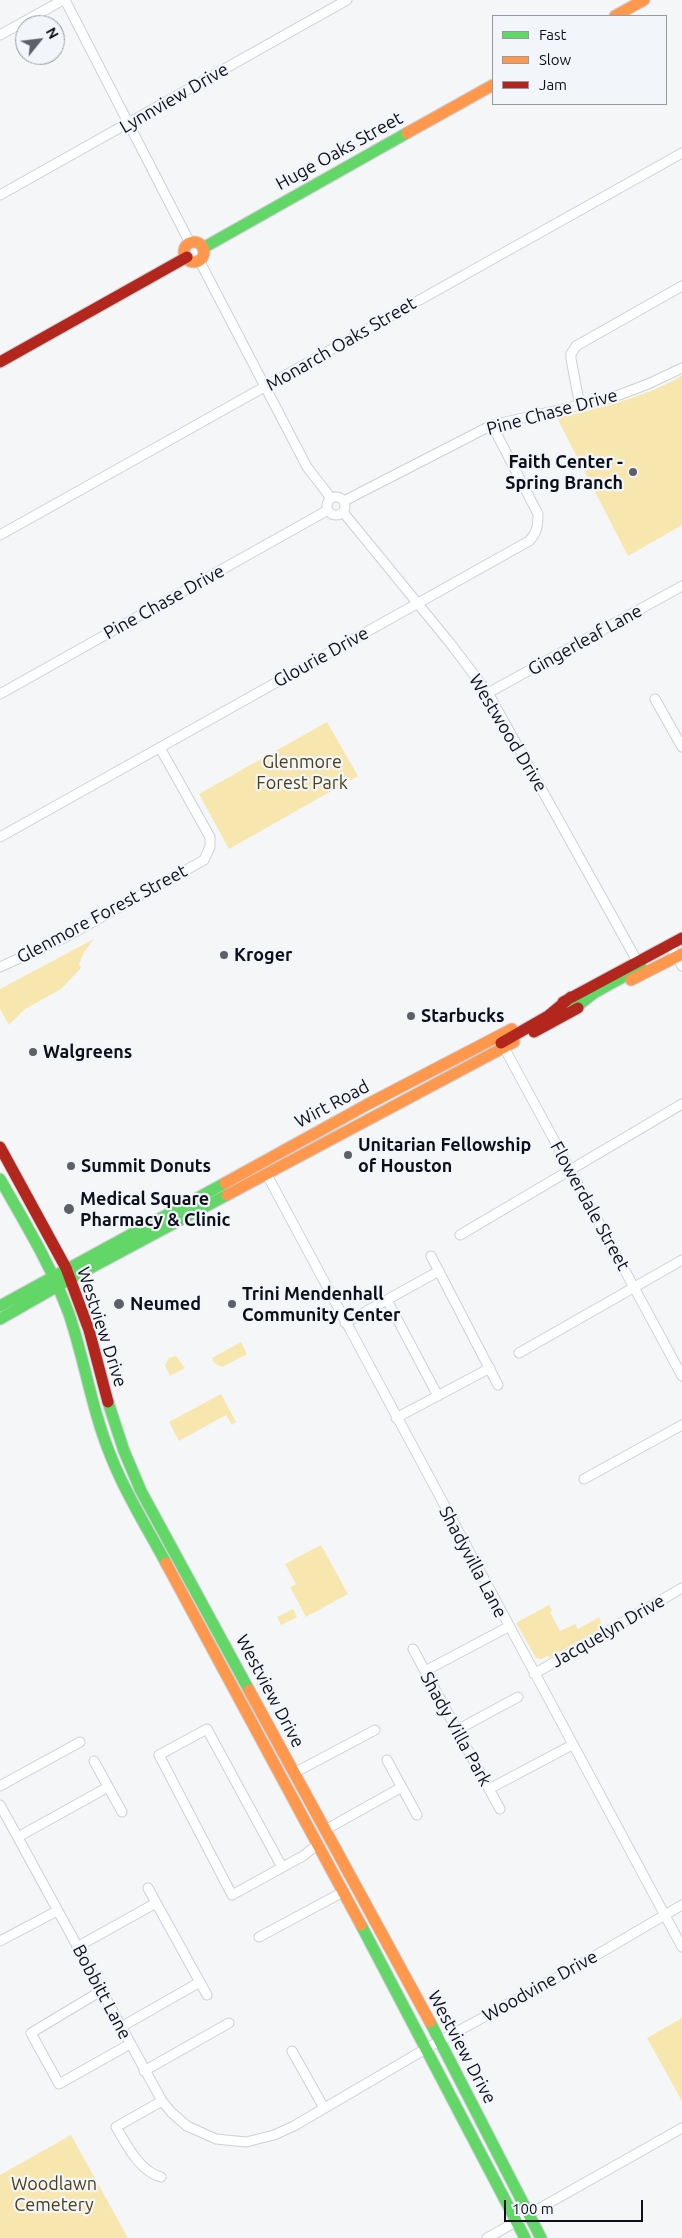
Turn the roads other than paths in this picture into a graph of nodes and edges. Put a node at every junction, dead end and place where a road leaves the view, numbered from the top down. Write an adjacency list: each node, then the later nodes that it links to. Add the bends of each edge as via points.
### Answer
1 (64, 0): 5 (street); 7 (street)
2 (347, 0): 7 (street, Lynnview Drive)
3 (644, 0): 4 (main road)
4 (617, 15)
5 (0, 35)
6 (492, 86): 11 (main road, Huge Oaks Street)
7 (129, 124): 9 (street, Lynnview Drive); 10 (street)
8 (682, 153): 17 (street, Monarch Oaks Street)
9 (0, 195)
10 (190, 243): 11 (main road, via 197,242); 12 (main road, via 185,249)
11 (203, 248): 13 (main road, via 204,255)
12 (187, 257): 13 (main road, via 192,261); 15 (main road)
13 (199, 260): 17 (street)
14 (682, 286): 18 (street, via 576,346 571,359)
15 (0, 362)
16 (682, 368): 18 (street, Pine Chase Drive, via 631,391)
17 (264, 388): 20 (street, via 307,467); 24 (street, Monarch Oaks Street)
18 (580, 406): 19 (street, Pine Chase Drive)
19 (492, 425): 21 (street, Pine Chase Drive); 26 (street, Glourie Drive, via 538,514 536,534 519,548)
20 (331, 498): 21 (street); 22 (street, via 327,503)
21 (344, 500): 23 (street)
22 (328, 510): 23 (street, via 333,514); 28 (street, Pine Chase Drive)
23 (343, 512): 26 (street, Westwood Drive)
24 (0, 535)
25 (682, 586): 27 (street, Gingerleaf Lane)
26 (417, 604): 27 (street, Westwood Drive); 30 (street, Glourie Drive)
27 (488, 693): 37 (street, Westwood Drive)
28 (0, 694)
29 (655, 699): 31 (street)
30 (160, 748): 32 (street, Glourie Drive); 36 (street, Glenmore Forest Street, via 210,837 210,847 204,860 64,938)
31 (682, 748)
32 (0, 837)
33 (682, 938): 34 (main road)
34 (670, 945): 35 (street); 37 (main road)
35 (680, 959): 37 (main road)
36 (0, 967)
37 (641, 967): 38 (main road, Wirt Road, via 594,993 570,1012); 38 (main road, via 571,997 548,1016)
38 (501, 1042): 41 (street, Flowerdale Street); 42 (main road, Wirt Road); 48 (main road, Wirt Road, via 370,1103)
39 (682, 1104): 41 (street)
40 (0, 1147): 48 (main road, Westview Drive)
41 (570, 1169): 44 (street); 50 (street, Flowerdale Street)
42 (267, 1175): 48 (main road, Wirt Road); 54 (street, Shadyvilla Lane)
43 (0, 1179): 49 (main road, Westview Drive)
44 (460, 1235)
45 (431, 1256): 47 (street)
46 (682, 1260): 50 (street)
47 (439, 1271): 51 (street); 56 (street)
48 (68, 1274): 49 (main road, Wirt Road); 60 (main road, Westview Drive, via 89,1330)
49 (55, 1281): 52 (main road, Wirt Road); 53 (main road, Wirt Road); 61 (main road, Westview Drive, via 71,1323)
50 (634, 1287): 55 (street); 57 (street, Flowerdale Street)
51 (387, 1300): 54 (street); 59 (street)
52 (0, 1306)
53 (0, 1319)
54 (345, 1323): 62 (street, Shadyvilla Lane)
55 (520, 1353)
56 (490, 1368): 58 (street); 59 (street)
57 (682, 1376)
58 (498, 1385)
59 (438, 1396): 62 (street)
60 (110, 1410): 61 (main road); 64 (main road, Westview Drive)
61 (96, 1414): 65 (main road, Westview Drive)
62 (396, 1418): 70 (street, Shadyvilla Lane)
63 (682, 1425): 66 (street)
64 (124, 1451): 65 (main road); 68 (main road, Westview Drive, via 141,1491)
65 (110, 1457): 69 (main road, Westview Drive)
66 (584, 1479)
67 (682, 1588): 73 (street, Jacquelyn Drive)
68 (203, 1604): 69 (main road); 79 (main road, Westview Drive)
69 (191, 1611): 80 (main road, Westview Drive)
70 (508, 1626): 72 (street); 73 (street, Shadyvilla Lane)
71 (413, 1649): 72 (street, Shady Villa Park)
72 (425, 1671): 76 (street, Shady Villa Park)
73 (534, 1674): 78 (street, Shadyvilla Lane)
74 (518, 1697): 76 (street)
75 (375, 1730): 83 (street)
76 (457, 1730): 87 (street, Shady Villa Park)
77 (80, 1742): 84 (street)
78 (572, 1745): 87 (street); 103 (street, Shadyvilla Lane)
79 (283, 1752): 80 (main road); 83 (main road, Westview Drive)
80 (270, 1759): 94 (main road, Westview Drive)
81 (388, 1760): 86 (street)
82 (94, 1761): 85 (street)
83 (294, 1773): 92 (main road, Westview Drive)
84 (0, 1786)
85 (108, 1787): 90 (street); 93 (street)
86 (402, 1787): 91 (street); 92 (street)
87 (490, 1790): 89 (street, Shady Villa Park)
88 (0, 1805): 93 (street, Bobbitt Lane)
89 (500, 1809)
90 (122, 1812)
91 (417, 1814)
92 (325, 1830): 99 (main road, Westview Drive)
93 (18, 1837): 102 (street, Bobbitt Lane)
94 (317, 1845): 95 (street); 97 (main road, Westview Drive)
95 (282, 1867): 95 (street, via 208,1729 159,1755 232,1895)
96 (148, 1888): 98 (street)
97 (343, 1892): 101 (main road, Westview Drive); 104 (street)
98 (156, 1903): 106 (street); 108 (street)
99 (365, 1903): 101 (main road); 113 (main road, Westview Drive)
100 (682, 1905): 103 (street, Woodvine Drive)
101 (353, 1910): 115 (main road, Westview Drive)
102 (57, 1911): 105 (street); 106 (street, Bobbitt Lane)
103 (664, 1915): 107 (street, Shadyvilla Lane); 113 (street, Woodvine Drive, via 576,1968)
104 (259, 1937)
105 (0, 1942)
106 (77, 1947): 109 (street, Bobbitt Lane)
107 (682, 1947)
108 (200, 1982): 110 (street); 112 (street)
109 (101, 1992): 112 (street, Bobbitt Lane); 114 (street, via 31,2032 44,2058 59,2084)
110 (207, 1995)
111 (229, 2023): 117 (street)
112 (121, 2027): 114 (street, Bobbitt Lane)
113 (440, 2041): 115 (street, Woodvine Drive); 123 (main road, Westview Drive)
114 (130, 2044): 117 (street, Bobbitt Lane)
115 (427, 2048): 119 (street, Woodvine Drive); 124 (main road, Westview Drive)
116 (292, 2051): 119 (street)
117 (144, 2071): 118 (street, Bobbitt Lane)
118 (162, 2101): 121 (street, Bobbitt Lane, via 178,2119 196,2131); 122 (street, via 116,2127 141,2164)
119 (324, 2108): 121 (street, Woodvine Drive, via 274,2135)
120 (682, 2128): 123 (street)
121 (236, 2142)
122 (161, 2177)
123 (529, 2214): 124 (street); 127 (main road, Westview Drive)
124 (516, 2222): 125 (street); 126 (main road, Westview Drive)
125 (487, 2238)
126 (524, 2238)
127 (541, 2238)

